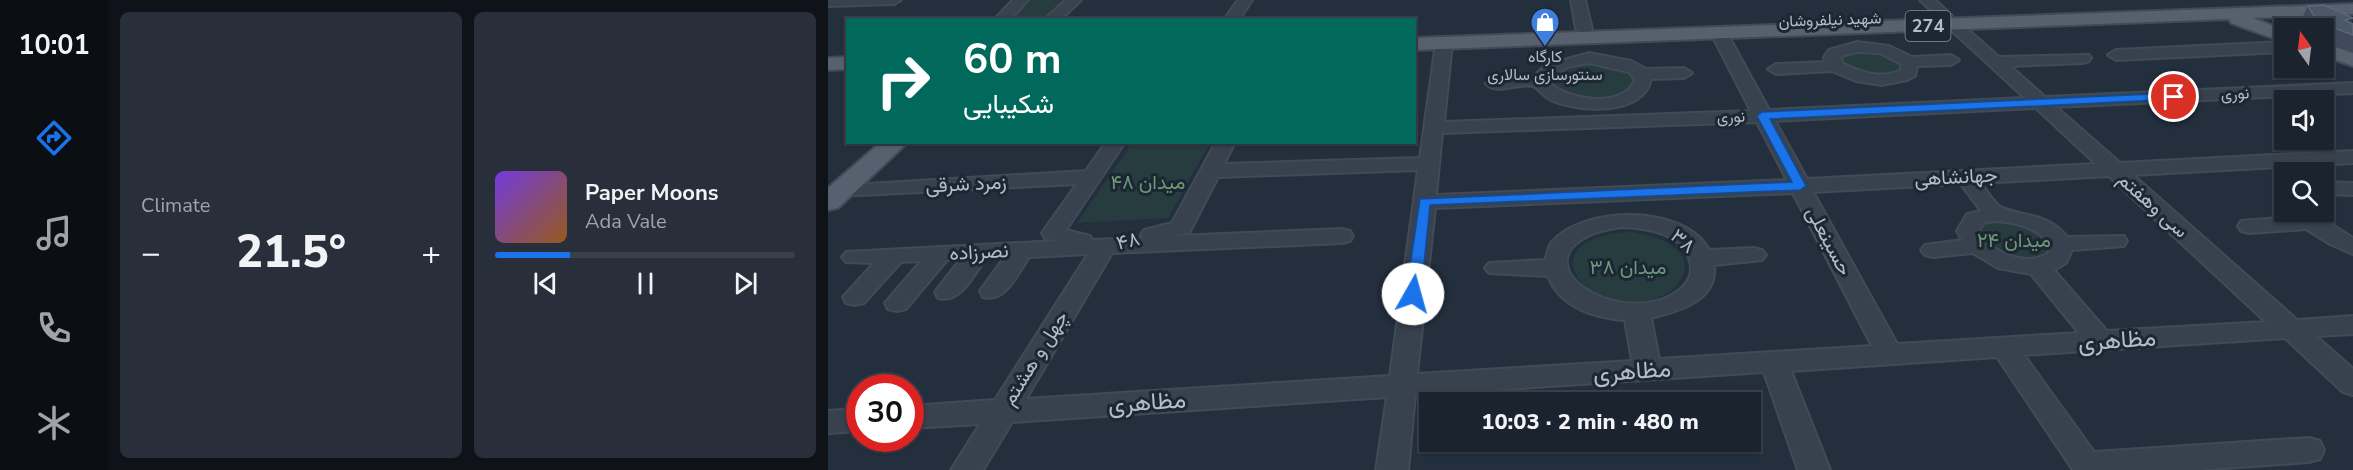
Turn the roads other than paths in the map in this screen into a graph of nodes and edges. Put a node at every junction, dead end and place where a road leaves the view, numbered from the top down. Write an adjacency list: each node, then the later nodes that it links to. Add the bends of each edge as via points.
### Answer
1 (894, 0): 8 (street)
2 (1021, 0): 16 (street)
3 (1074, 0): 17 (street)
4 (1245, 0): 18 (street)
5 (1578, 0): 23 (street)
6 (1927, 0): 19 (street, سی وهفتم)
7 (2182, 0): 11 (main road)
8 (854, 1): 9 (street); 15 (street)
9 (828, 2)
10 (2353, 2): 11 (main road, شهید نیلفروشان / 274)
11 (2203, 7): 14 (main road); 19 (main road, شهید نیلفروشان / 274)
12 (2353, 9): 13 (main road, 274)
13 (2271, 12): 14 (main road, 274); 20 (main road, via 2269,20)
14 (2224, 14): 19 (main road, 274); 22 (main road)
15 (828, 15)
16 (1003, 18)
17 (1053, 18)
18 (1232, 18)
19 (1949, 21): 21 (main road, 274); 23 (main road, شهید نیلفروشان / 274); 39 (street, سی وهفتم)
20 (2274, 28)
21 (1841, 29): 24 (main road, 274); 28 (street)
22 (2274, 32)
23 (1585, 33): 24 (main road, 274); 25 (main road, شهید نیلفروشان / 274); 26 (main road, شهید نیلفروشان / 274); 34 (street)
24 (1719, 33): 53 (street, حسینعلی)
25 (1416, 35)
26 (1444, 43): 27 (main road, شهید نیلفروشان / 274); 54 (street)
27 (1416, 44)
28 (1857, 46): 38 (street, via 1883,49); 42 (street, via 1835,53)
29 (2274, 47): 33 (street)
30 (846, 53): 32 (main road)
31 (2334, 53): 37 (main road)
32 (828, 54)
33 (2116, 55)
34 (1589, 58): 45 (street, via 1621,62); 47 (street, via 1551,68)
35 (2083, 58): 39 (street)
36 (1952, 60): 38 (street)
37 (2353, 60)
38 (1909, 62): 46 (street, via 1910,72)
39 (1995, 62): 50 (street, سی وهفتم)
40 (846, 63): 41 (main road)
41 (828, 64)
42 (1835, 66): 43 (street); 46 (street, via 1857,76)
43 (1776, 69)
44 (1684, 73): 45 (street)
45 (1640, 74): 52 (street, via 1640,88)
46 (1884, 79): 51 (street)
47 (1542, 81): 48 (street); 52 (street, via 1544,88 1562,99)
48 (1494, 82)
49 (2353, 88): 50 (street, نوری)
50 (2040, 103): 51 (street, نوری); 62 (street, سی وهفتم)
51 (1908, 109): 53 (street, نوری)
52 (1604, 112): 53 (street, نوری); 54 (street, نوری)
53 (1762, 116): 66 (street, حسینعلی)
54 (1433, 128): 61 (street)
55 (872, 144): 69 (main road)
56 (893, 144): 69 (main road)
57 (1115, 144): 64 (street, ۴۸)
58 (1225, 144): 63 (street, ۴۸)
59 (2353, 157): 60 (street, جهانشاهی)
60 (2290, 161): 62 (street, جهانشاهی)
61 (1429, 164): 63 (street); 71 (street)
62 (2113, 168): 65 (street, جهانشاهی); 100 (street, سی وهفتم)
63 (1209, 171): 81 (street, ۴۸, via 1181,228)
64 (1091, 177): 69 (street, زمرد شرقی); 81 (street, ۴۸, via 1053,233)
65 (1965, 177): 66 (street, جهانشاهی); 72 (street)
66 (1800, 186): 70 (street, جهانشاهی); 103 (street, حسینعلی)
67 (2334, 187): 68 (street)
68 (2353, 189)
69 (832, 191)
70 (1614, 194): 71 (street, جهانشاهی); 73 (street)
71 (1424, 202): 107 (street)
72 (1994, 214): 79 (street, via 2034,222); 80 (street, via 1970,224 1968,231)
73 (1620, 220): 90 (street, ۳۸, via 1662,225 1693,245); 93 (street, ۳۸, via 1580,230 1565,240 1556,253)
74 (2274, 222): 76 (street)
75 (2313, 222): 82 (street)
76 (2249, 226)
77 (1342, 236): 81 (street)
78 (2116, 241): 79 (street)
79 (2060, 244): 91 (street, via 2058,259)
80 (1976, 246): 84 (street); 91 (street, via 2003,261)
81 (1104, 247): 83 (street, نصرزاده); 108 (street, چهل و هشتم)
82 (2353, 247)
83 (1022, 250): 85 (street, نصرزاده); 94 (street)
84 (1933, 250)
85 (979, 252): 86 (street, نصرزاده); 95 (street)
86 (940, 254): 88 (street, نصرزاده); 97 (street)
87 (1754, 255): 90 (street)
88 (894, 256): 89 (street, نصرزاده); 96 (street)
89 (854, 257)
90 (1701, 258): 98 (street, ۳۸, via 1703,273 1696,288 1662,309)
91 (2037, 267): 101 (street)
92 (1497, 268): 93 (street)
93 (1554, 268): 98 (street, ۳۸, via 1559,282 1571,295 1590,306)
94 (992, 291)
95 (947, 292)
96 (855, 297)
97 (897, 303)
98 (1637, 313): 105 (street)
99 (2353, 325): 100 (street, مظاهری)
100 (2290, 329): 101 (street, مظاهری); 106 (street, سی وهفتم)
101 (2100, 341): 102 (street, مظاهری)
102 (2004, 347): 103 (street, مظاهری); 113 (street)
103 (1889, 354): 104 (street, مظاهری)
104 (1774, 362): 105 (street, مظاهری); 116 (street)
105 (1647, 370): 107 (street, مظاهری)
106 (2353, 385)
107 (1402, 386): 108 (street, مظاهری); 115 (street)
108 (1003, 411): 109 (street, مظاهری); 114 (street, چهل و هشتم)
109 (924, 416)
110 (846, 421): 111 (street)
111 (828, 422)
112 (2308, 450): 113 (street)
113 (2088, 467)
114 (967, 470)
115 (1392, 470)
116 (1814, 470)

